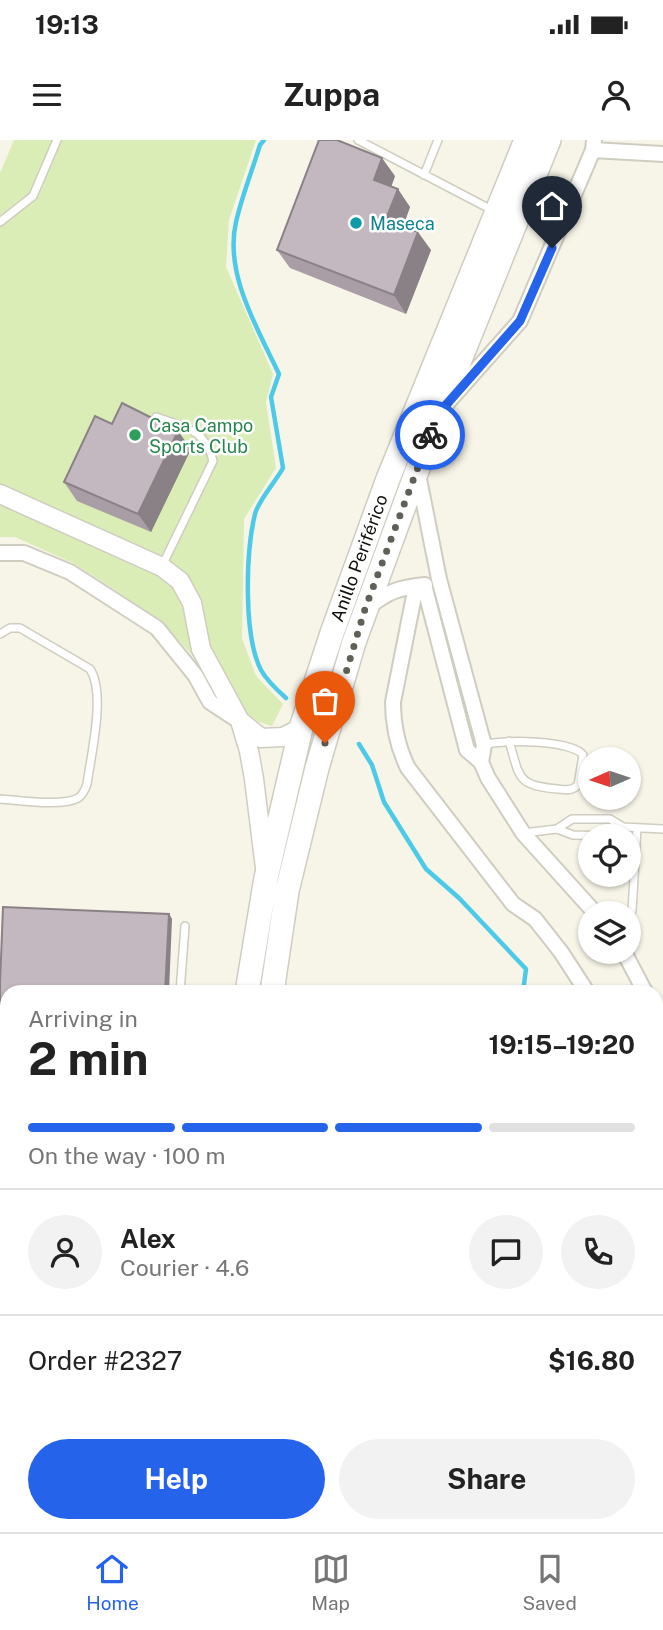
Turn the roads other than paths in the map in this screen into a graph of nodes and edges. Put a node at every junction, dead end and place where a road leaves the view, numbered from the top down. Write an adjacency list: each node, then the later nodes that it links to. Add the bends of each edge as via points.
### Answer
1 (58, 140): 11 (lane, via 33,196)
2 (358, 140): 6 (lane)
3 (438, 140): 9 (lane)
4 (526, 140): 10 (highway, Anillo Periférico)
5 (550, 140): 12 (highway, Anillo Periférico)
6 (368, 142): 9 (lane)
7 (594, 145): 8 (street); 12 (street, via 520,321)
8 (663, 154)
9 (424, 175): 10 (lane)
10 (496, 212): 23 (highway, Anillo Periférico, via 388,479)
11 (0, 222)
12 (438, 414): 14 (highway, Anillo Periférico)
13 (156, 417): 17 (lane, via 197,432 211,449 213,461)
14 (417, 469): 18 (street); 20 (highway, Anillo Periférico)
15 (0, 494): 17 (street)
16 (0, 553): 22 (street, via 24,553 70,572 157,628 195,675 210,702)
17 (162, 566): 22 (street, via 180,581 192,603 201,649)
18 (439, 579): 19 (street); 25 (street)
19 (420, 586): 20 (street, via 386,593); 26 (street, via 467,750); 41 (street, via 393,702 399,751 513,904 535,919)
20 (365, 609): 40 (highway, Anillo Periférico, via 287,891)
21 (0, 634): 27 (lane, via 20,628 90,669 96,677 97,704 83,794 65,802)
22 (240, 721): 23 (street, via 261,738 283,737); 34 (street, via 254,779)
23 (301, 728): 34 (highway, Anillo Periférico)
24 (509, 741): 24 (lane, via 580,750 578,785 570,790 527,784 519,774); 25 (lane)
25 (484, 745): 26 (street)
26 (481, 762): 32 (street)
27 (0, 799)
28 (618, 824): 30 (lane, via 610,819 572,819)
29 (641, 828): 31 (lane)
30 (557, 829): 32 (lane); 33 (lane)
31 (663, 829)
32 (523, 833): 35 (street)
33 (578, 835)
34 (266, 878): 39 (highway, Anillo Periférico)
35 (584, 901)
36 (185, 926): 38 (lane)
37 (630, 964): 42 (street)
38 (181, 985)
39 (248, 985)
40 (273, 985)
41 (582, 985)
42 (641, 985)

